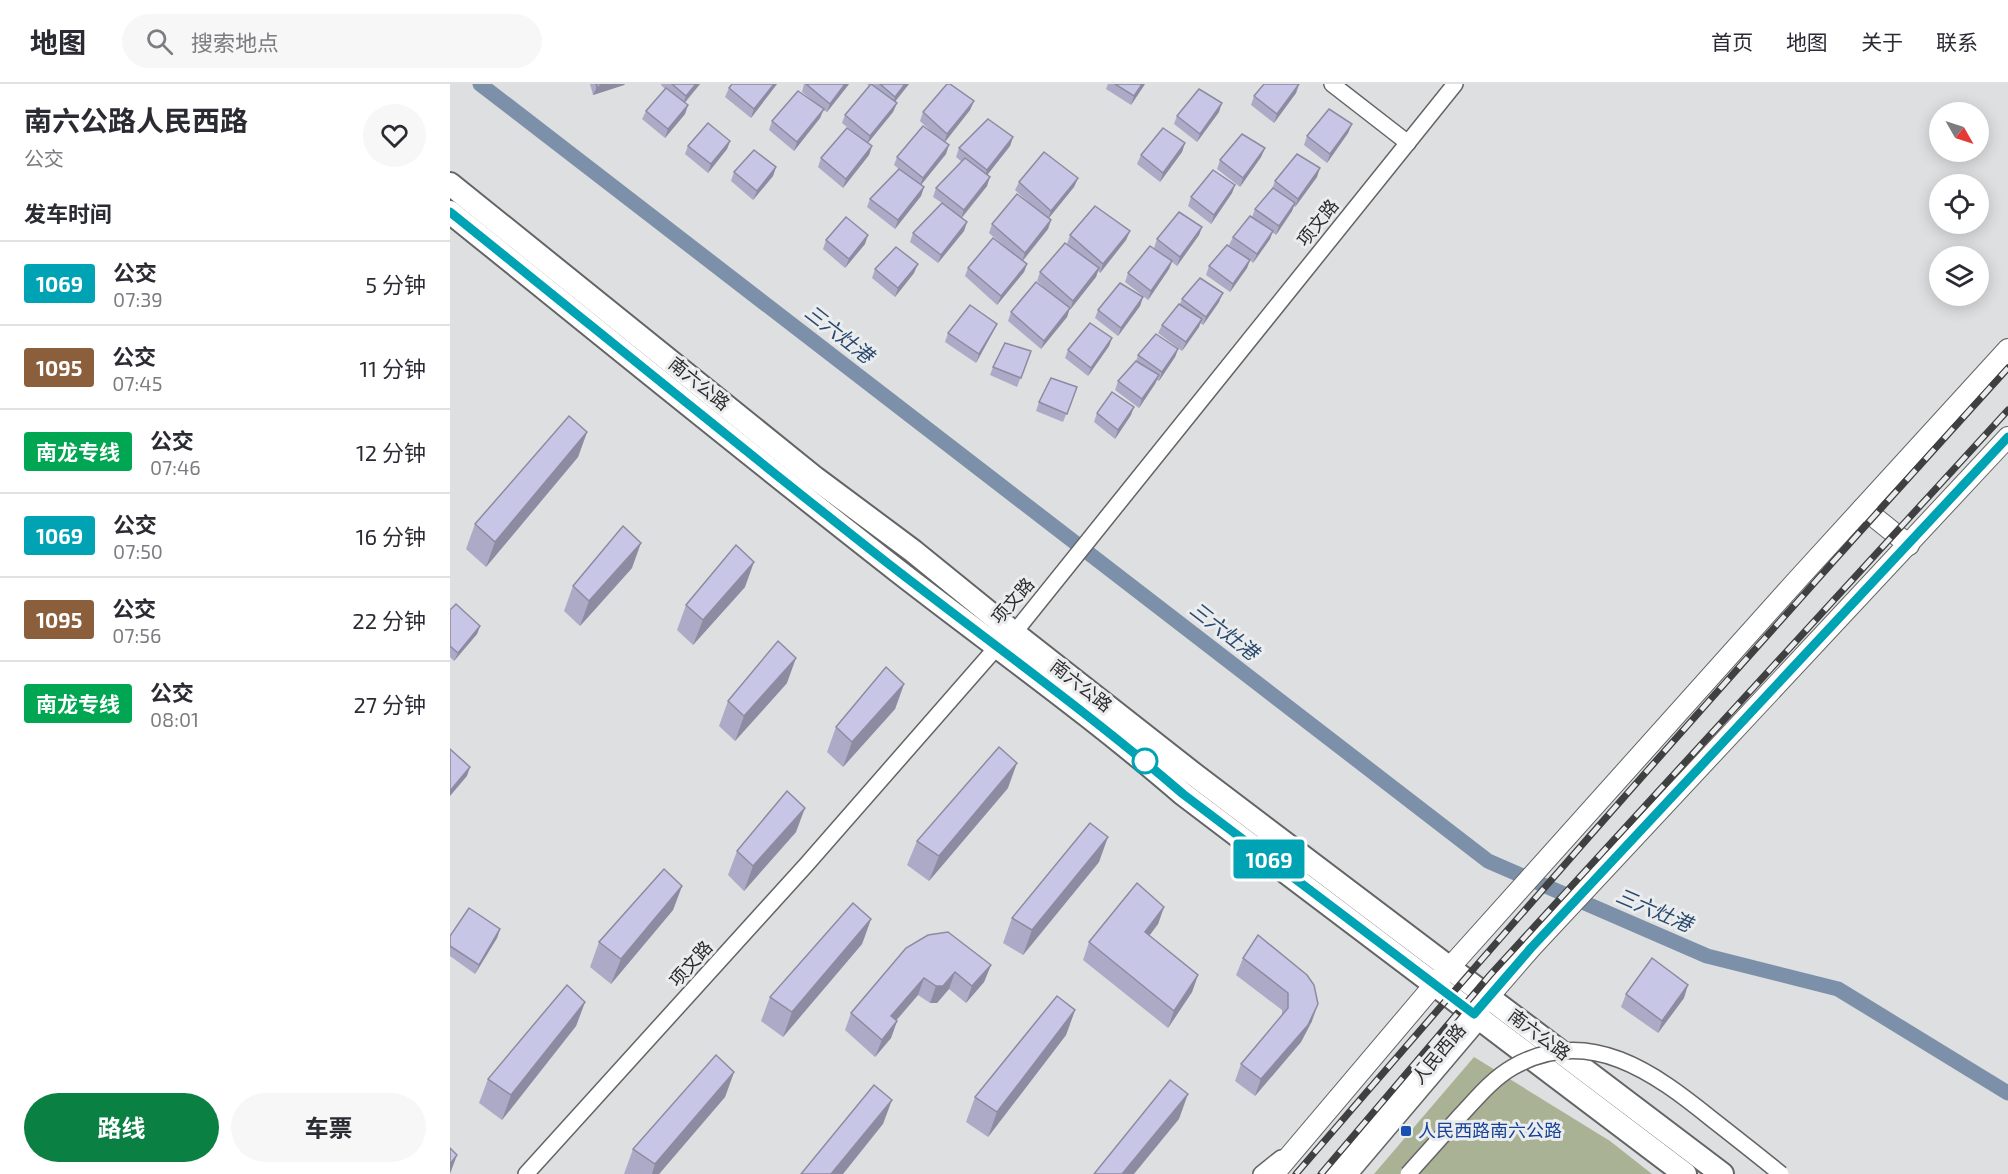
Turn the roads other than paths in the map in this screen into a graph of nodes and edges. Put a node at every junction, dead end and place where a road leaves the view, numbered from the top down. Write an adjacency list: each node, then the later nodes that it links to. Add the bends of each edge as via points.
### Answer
1 (1332, 84): 3 (street)
2 (1455, 84): 3 (street, 项文路)
3 (1408, 143): 10 (street, 项文路)
4 (450, 184): 10 (highway, 南六公路)
5 (450, 212): 11 (highway, 南六公路)
6 (2008, 349): 8 (main road)
7 (2008, 437): 9 (main road)
8 (1863, 508): 9 (main road); 12 (main road)
9 (1909, 545): 14 (main road, via 1531,948)
10 (1014, 633): 11 (street, 项文路); 12 (highway, 南六公路)
11 (996, 648): 13 (highway, 南六公路); 16 (street, 项文路)
12 (1451, 968): 13 (main road); 14 (highway, 南六公路)
13 (1434, 985): 14 (highway, 南六公路); 15 (main road)
14 (1481, 1010): 19 (main road, 人民西路); 20 (street, 人民西路, via 1450,1059); 22 (highway, 南六公路); 23 (highway, 南六公路)
15 (1300, 1144): 17 (street); 18 (main road)
16 (526, 1174)
17 (1261, 1174)
18 (1274, 1174)
19 (1335, 1174)
20 (1350, 1174)
21 (1408, 1174): 24 (street, bridge, via 1484,1089 1513,1067 1546,1054 1572,1050 1623,1059 1658,1077)
22 (1684, 1174)
23 (1722, 1174)
24 (1781, 1174)

